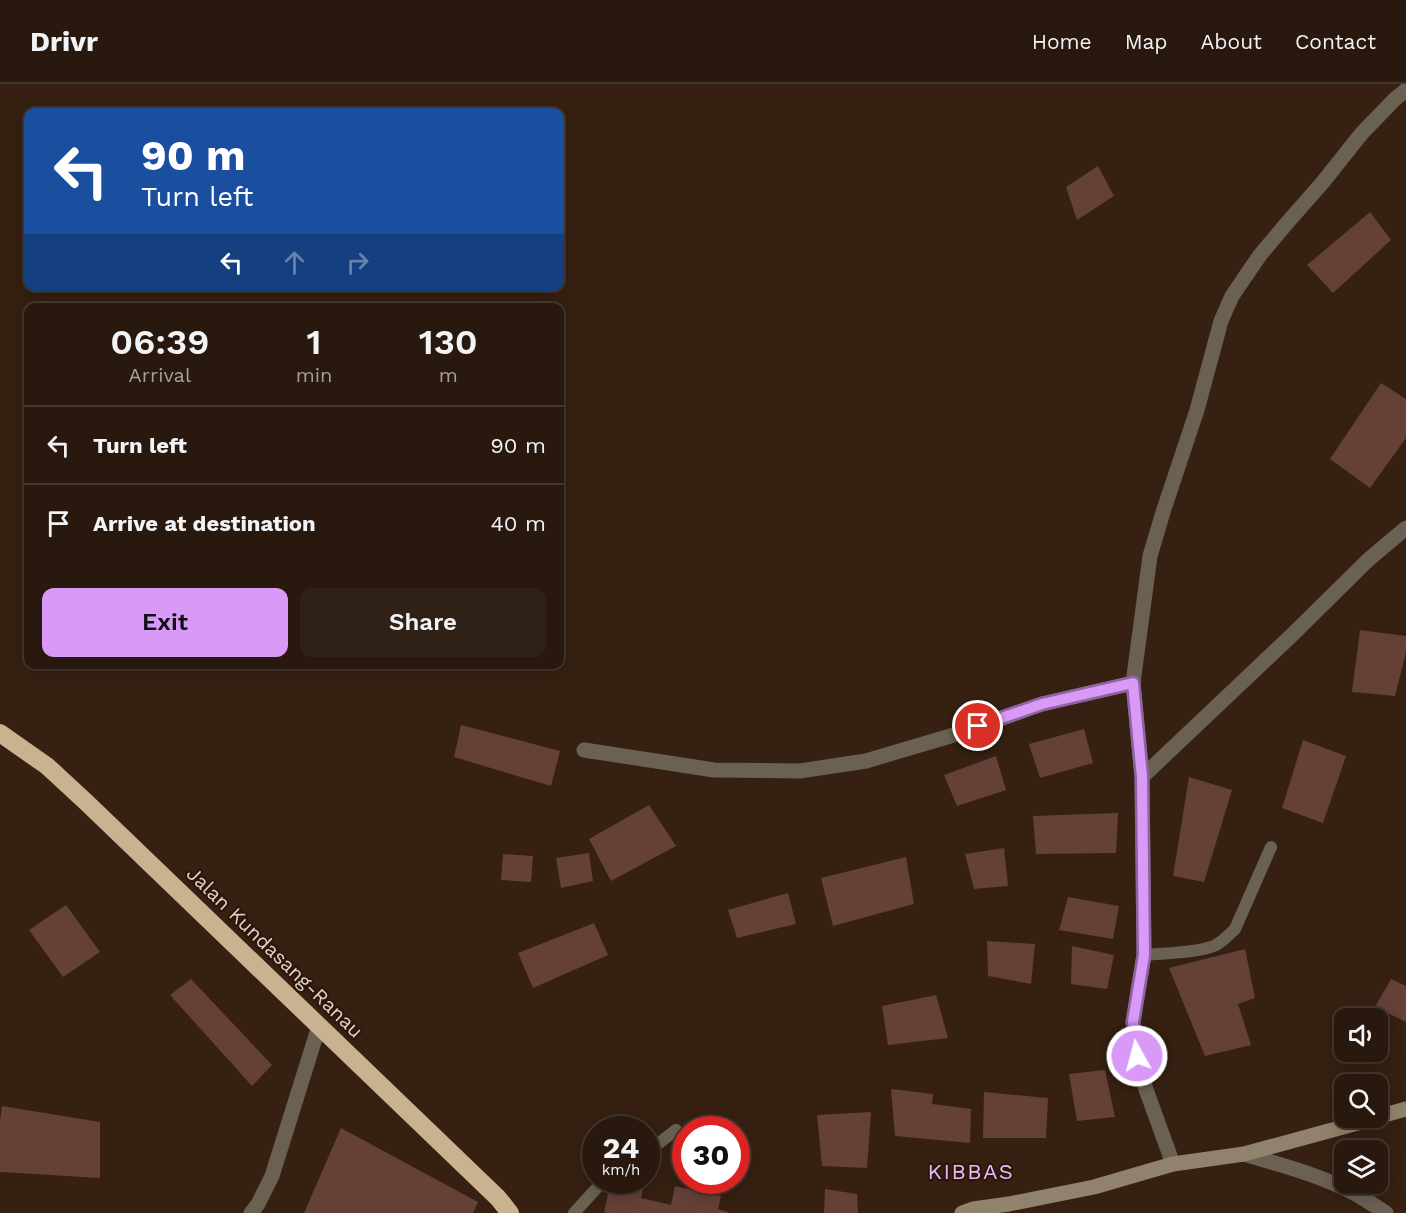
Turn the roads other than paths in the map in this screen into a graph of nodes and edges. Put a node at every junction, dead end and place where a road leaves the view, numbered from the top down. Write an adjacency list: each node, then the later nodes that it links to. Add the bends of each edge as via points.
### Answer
1 (1406, 90): 3 (street, via 1362,133 1260,255 1232,296 1150,556)
2 (1406, 528): 6 (street)
3 (1133, 683): 5 (street, via 1042,704 866,761 800,771 714,770); 6 (street)
4 (0, 733): 9 (highway, Jalan Kundasang-Ranau, via 47,766)
5 (584, 750)
6 (1142, 777): 8 (street)
7 (1271, 847): 8 (lane, via 1235,929 1228,936 1204,949)
8 (1144, 955): 16 (street, via 1133,1022 1135,1043 1139,1070)
9 (319, 1026): 19 (street, via 272,1176); 20 (highway, Jalan Kundasang-Ranau)
10 (1406, 1109): 11 (street)
11 (1388, 1114)
12 (1337, 1128): 15 (street)
13 (672, 1133): 14 (lane)
14 (660, 1142)
15 (1244, 1154): 16 (street); 23 (street, via 1324,1180)
16 (1173, 1164): 18 (street)
17 (591, 1194): 21 (lane)
18 (1012, 1208): 22 (street)
19 (251, 1213)
20 (510, 1213)
21 (574, 1213)
22 (962, 1213)
23 (1386, 1213)

